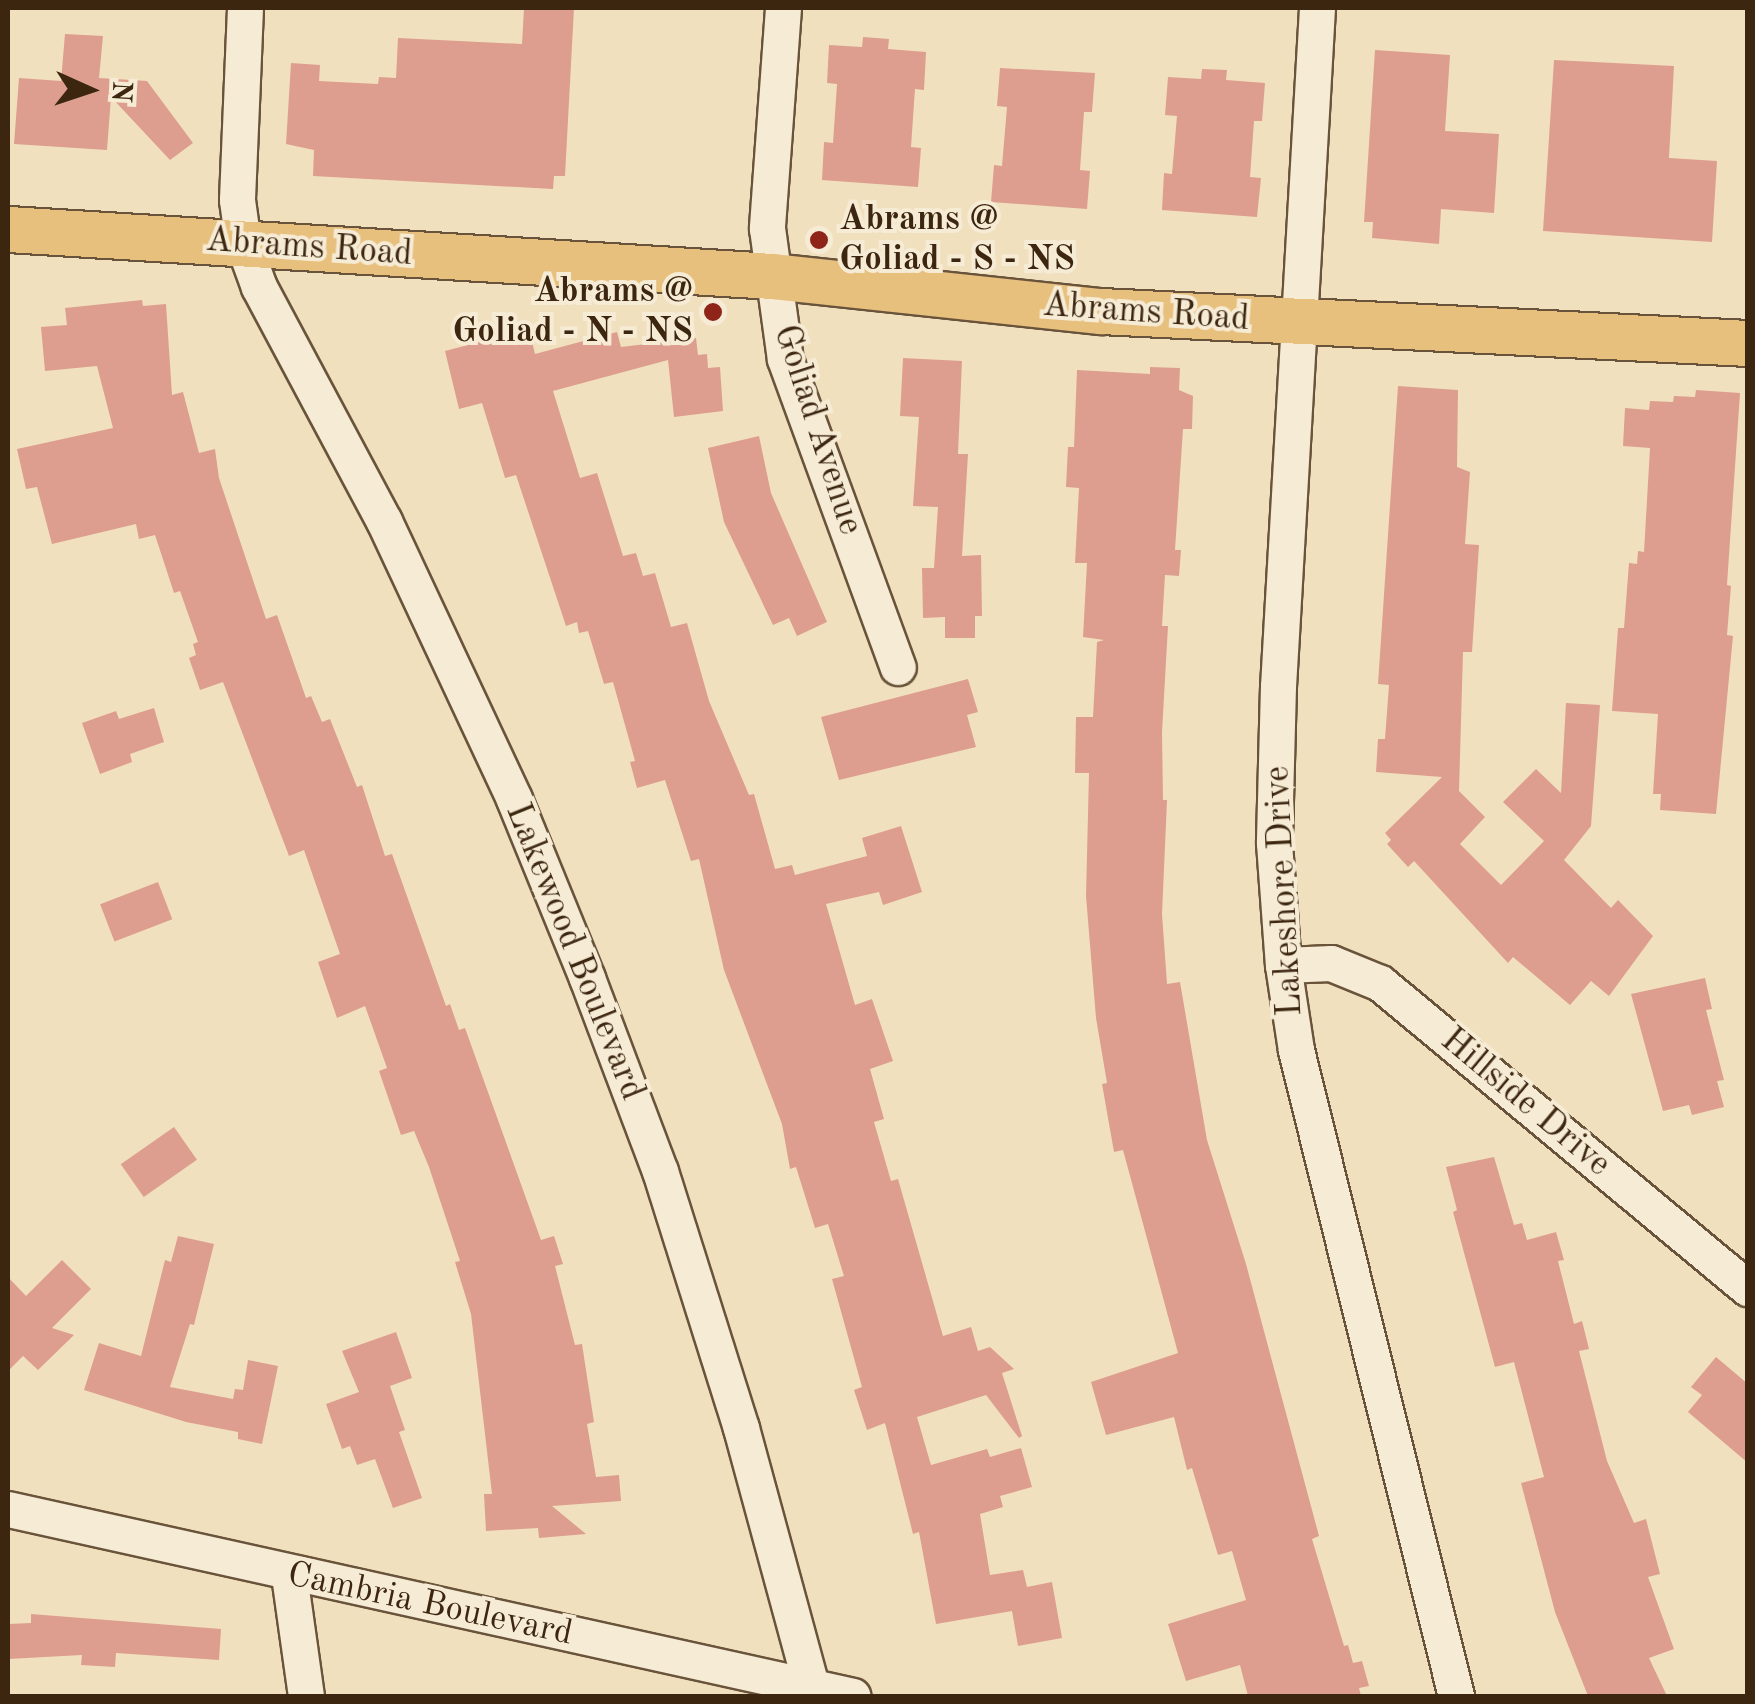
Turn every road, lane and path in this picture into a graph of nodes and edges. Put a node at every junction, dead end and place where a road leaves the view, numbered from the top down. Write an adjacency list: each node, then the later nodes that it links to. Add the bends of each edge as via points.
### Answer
1 (245, 8): 5 (street, Lakewood Boulevard, via 237,200)
2 (784, 8): 6 (street, Goliad Avenue, via 767,228)
3 (1317, 8): 7 (street, Lakeshore Drive)
4 (8, 229): 5 (main road, Abrams Road)
5 (243, 243): 6 (main road, Abrams Road); 14 (street, Lakewood Boulevard, via 514,798 587,978 660,1171 741,1428)
6 (772, 276): 7 (main road, Abrams Road, via 966,300); 9 (street, Goliad Avenue, via 786,359)
7 (1300, 323): 8 (main road, Abrams Road); 10 (street, Lakeshore Drive, via 1278,686 1274,843)
8 (1748, 343)
9 (898, 667)
10 (1283, 965): 11 (street, Hillside Drive, via 1331,963 1380,983); 17 (street, Lakeshore Drive, via 1296,1050)
11 (1748, 1288)
12 (8, 1509): 13 (street, Cambria Boulevard)
13 (289, 1575): 14 (street, Cambria Boulevard); 15 (street)
14 (813, 1692): 16 (street, Cambria Boulevard)
15 (306, 1696)
16 (853, 1696)
17 (1456, 1696)

